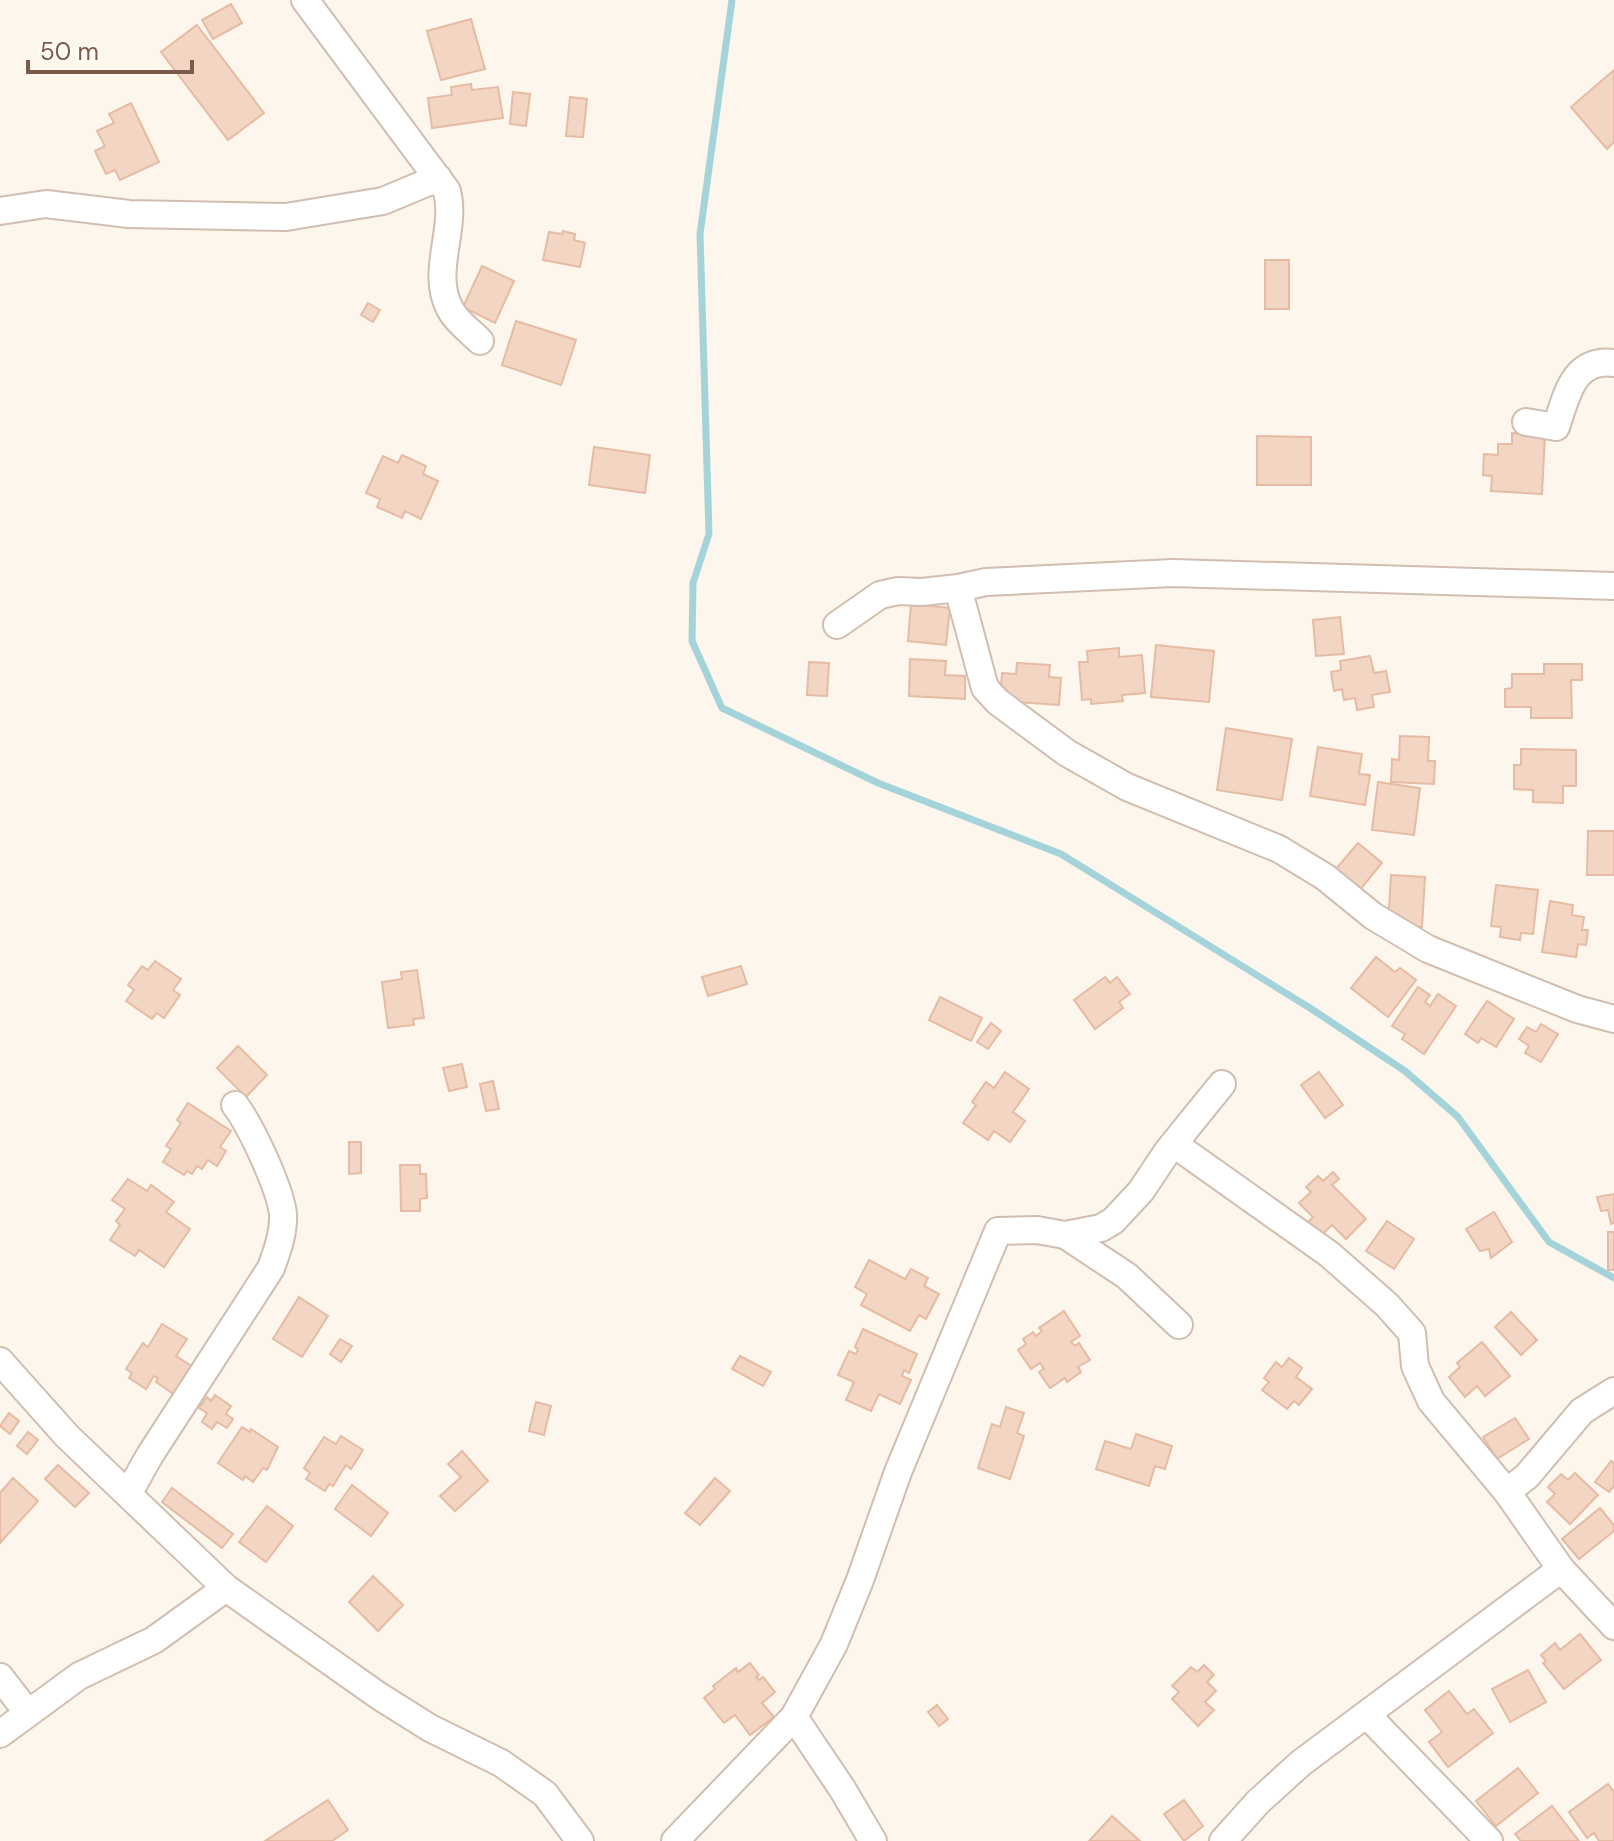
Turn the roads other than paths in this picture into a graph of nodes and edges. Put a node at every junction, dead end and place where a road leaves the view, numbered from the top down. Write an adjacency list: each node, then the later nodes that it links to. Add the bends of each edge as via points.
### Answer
1 (305, 0): 2 (street)
2 (438, 178): 3 (street, via 383,201 286,217 129,214 46,204); 4 (street, via 451,206 440,282 450,310)
3 (0, 211)
4 (480, 341)
5 (1614, 363): 6 (street, via 1599,361 1579,373 1556,427)
6 (1526, 422)
7 (1614, 586): 8 (street, via 1173,573 986,582)
8 (958, 588): 9 (street, via 880,595); 10 (street, via 985,688 1067,753 1127,787 1279,849 1428,949)
9 (837, 625)
10 (1614, 1019)
11 (1222, 1084): 13 (street)
12 (235, 1105): 19 (street, via 272,1182 283,1212 282,1233 271,1268)
13 (1174, 1144): 14 (street, via 1121,1215 1101,1228); 18 (street, via 1329,1254 1387,1305 1412,1333 1415,1366 1431,1401)
14 (1065, 1235): 15 (street, via 1127,1276); 26 (street, via 998,1231 898,1472 847,1615)
15 (1179, 1325)
16 (0, 1361): 19 (street)
17 (1614, 1391): 18 (street, via 1582,1411)
18 (1507, 1492): 20 (street)
19 (128, 1494): 21 (street)
20 (1561, 1569): 22 (street); 25 (street)
21 (226, 1588): 24 (street, via 154,1640 79,1676); 28 (street, via 379,1696 501,1763 545,1794)
22 (1614, 1626)
23 (0, 1677): 24 (street)
24 (28, 1713): 27 (street)
25 (1367, 1715): 31 (street, via 1301,1763); 32 (street)
26 (794, 1717): 29 (street); 30 (street)
27 (0, 1734)
28 (580, 1841)
29 (675, 1841)
30 (873, 1841)
31 (1223, 1841)
32 (1489, 1841)

